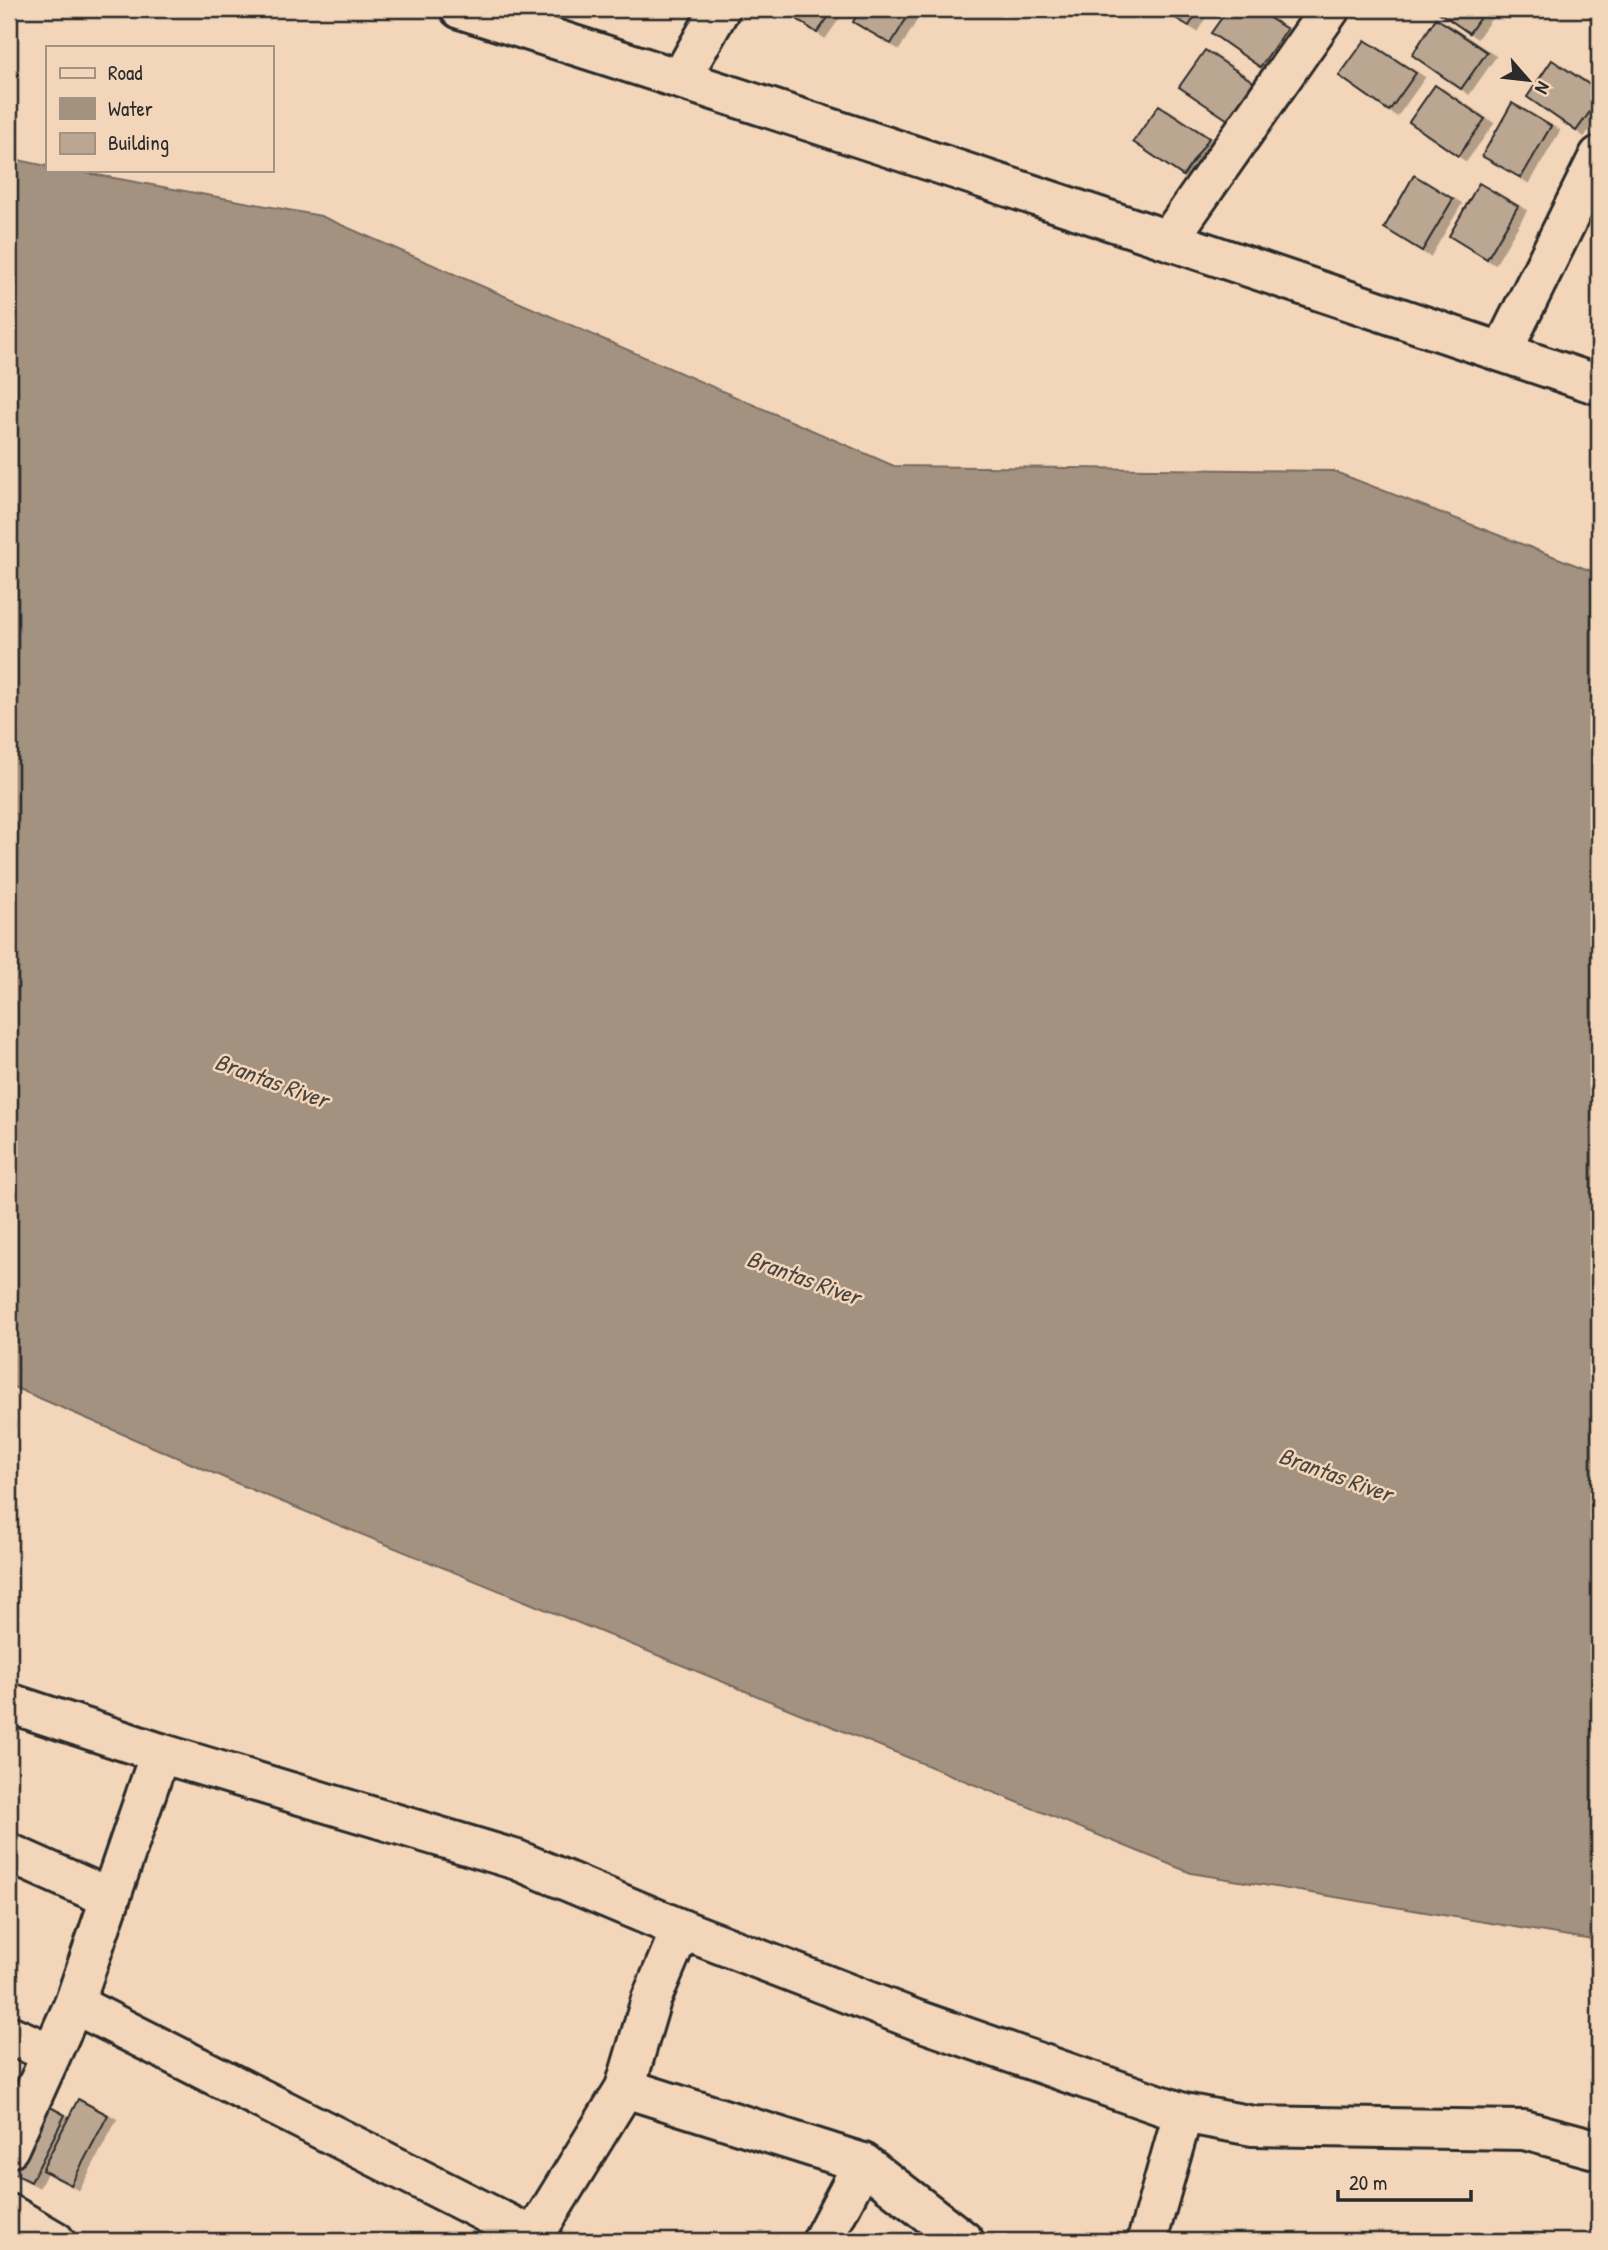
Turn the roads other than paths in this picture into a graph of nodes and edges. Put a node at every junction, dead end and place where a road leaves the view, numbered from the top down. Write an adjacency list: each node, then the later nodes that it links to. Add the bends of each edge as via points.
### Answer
1 (460, 9): 4 (street)
2 (720, 9): 4 (street)
3 (1330, 9): 6 (street)
4 (681, 78): 6 (street)
5 (1599, 156): 7 (street)
6 (1169, 239): 7 (street)
7 (1502, 352): 8 (street)
8 (1599, 385)
9 (9, 1703): 10 (street)
10 (160, 1753): 12 (street); 13 (street, via 517,1860)
11 (9, 1853): 12 (street)
12 (110, 1898): 14 (street)
13 (681, 1929): 17 (street, via 651,2000); 18 (street, via 914,2019)
14 (74, 2004): 16 (street); 23 (street)
15 (9, 2035): 16 (street)
16 (51, 2053): 19 (street)
17 (625, 2088): 21 (street); 23 (street)
18 (1183, 2113): 20 (street, via 1253,2126 1524,2130); 27 (street)
19 (9, 2148)
20 (1599, 2150)
21 (863, 2163): 25 (street); 26 (street)
22 (9, 2214): 24 (street)
23 (533, 2239)
24 (55, 2241)
25 (821, 2241)
26 (964, 2241)
27 (1147, 2241)

